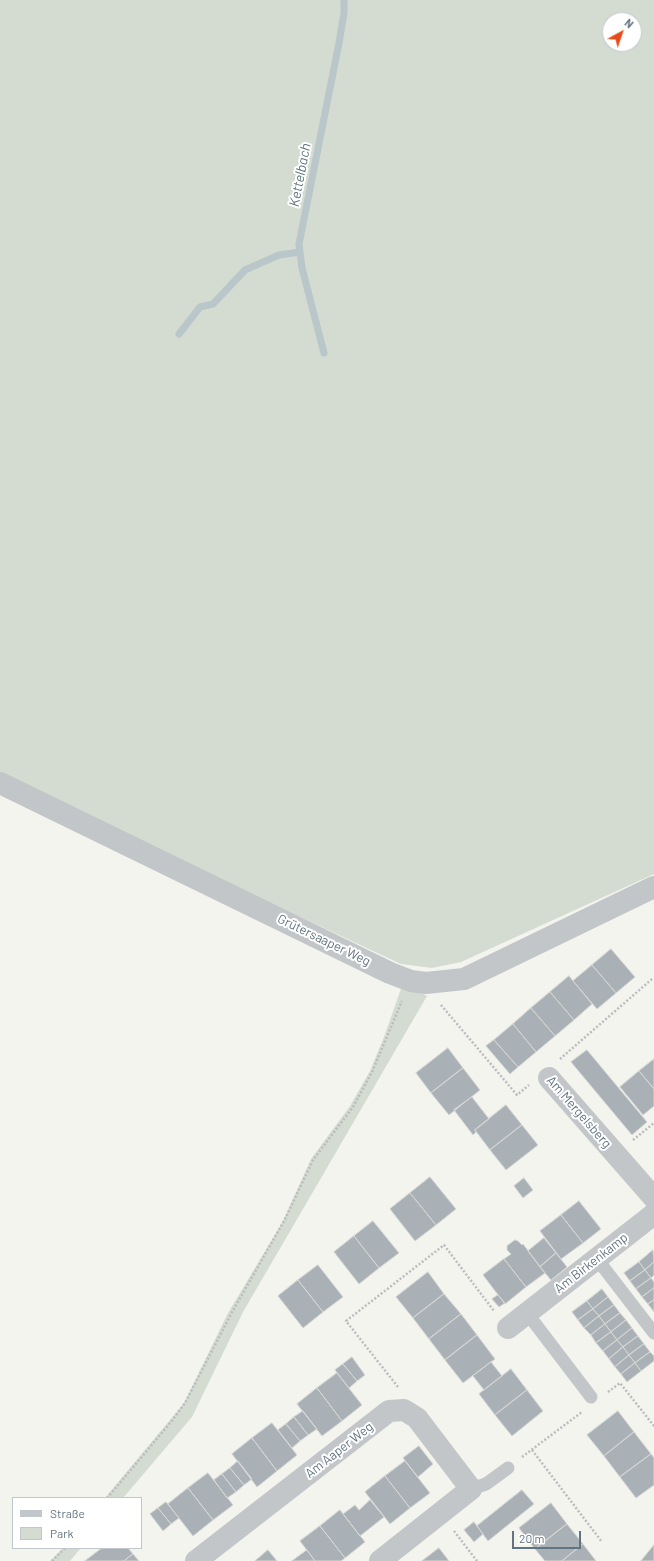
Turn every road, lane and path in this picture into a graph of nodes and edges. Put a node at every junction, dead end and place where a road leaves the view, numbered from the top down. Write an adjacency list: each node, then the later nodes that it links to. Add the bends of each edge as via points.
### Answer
1 (0, 783): 4 (street, Grütersaaper Weg)
2 (654, 887): 4 (street, Grütersaaper Weg, via 464,979 426,983)
3 (652, 980): 6 (path)
4 (411, 981): 24 (path, via 372,1072 352,1107 313,1160 284,1222 231,1314 185,1403)
5 (439, 1002): 6 (path, Am Mergelsberg, via 516,1095)
6 (547, 1075): 8 (street, Am Mergelsberg)
7 (654, 1122): 8 (path)
8 (616, 1154): 9 (street, Am Mergelsberg)
9 (654, 1198)
10 (654, 1214): 11 (street, Am Birkenkamp)
11 (597, 1259): 12 (street, Am Birkenkamp); 14 (lane)
12 (527, 1313): 13 (street, Am Birkenkamp); 16 (lane)
13 (508, 1328): 17 (path, via 444,1245 346,1321 400,1390)
14 (654, 1333)
15 (607, 1392): 19 (path, via 620,1383)
16 (591, 1397)
17 (404, 1410): 23 (street, via 417,1418); 29 (street, Am Aaper Weg, via 389,1411)
18 (562, 1426): 20 (path)
19 (654, 1426)
20 (532, 1450): 21 (path); 26 (path)
21 (520, 1458)
22 (508, 1468): 23 (lane, via 486,1484)
23 (471, 1489): 25 (street)
24 (108, 1497)
25 (440, 1514): 30 (street); 31 (path)
26 (602, 1542)
27 (64, 1549): 28 (path)
28 (52, 1561)
29 (196, 1561)
30 (380, 1561)
31 (477, 1561)

